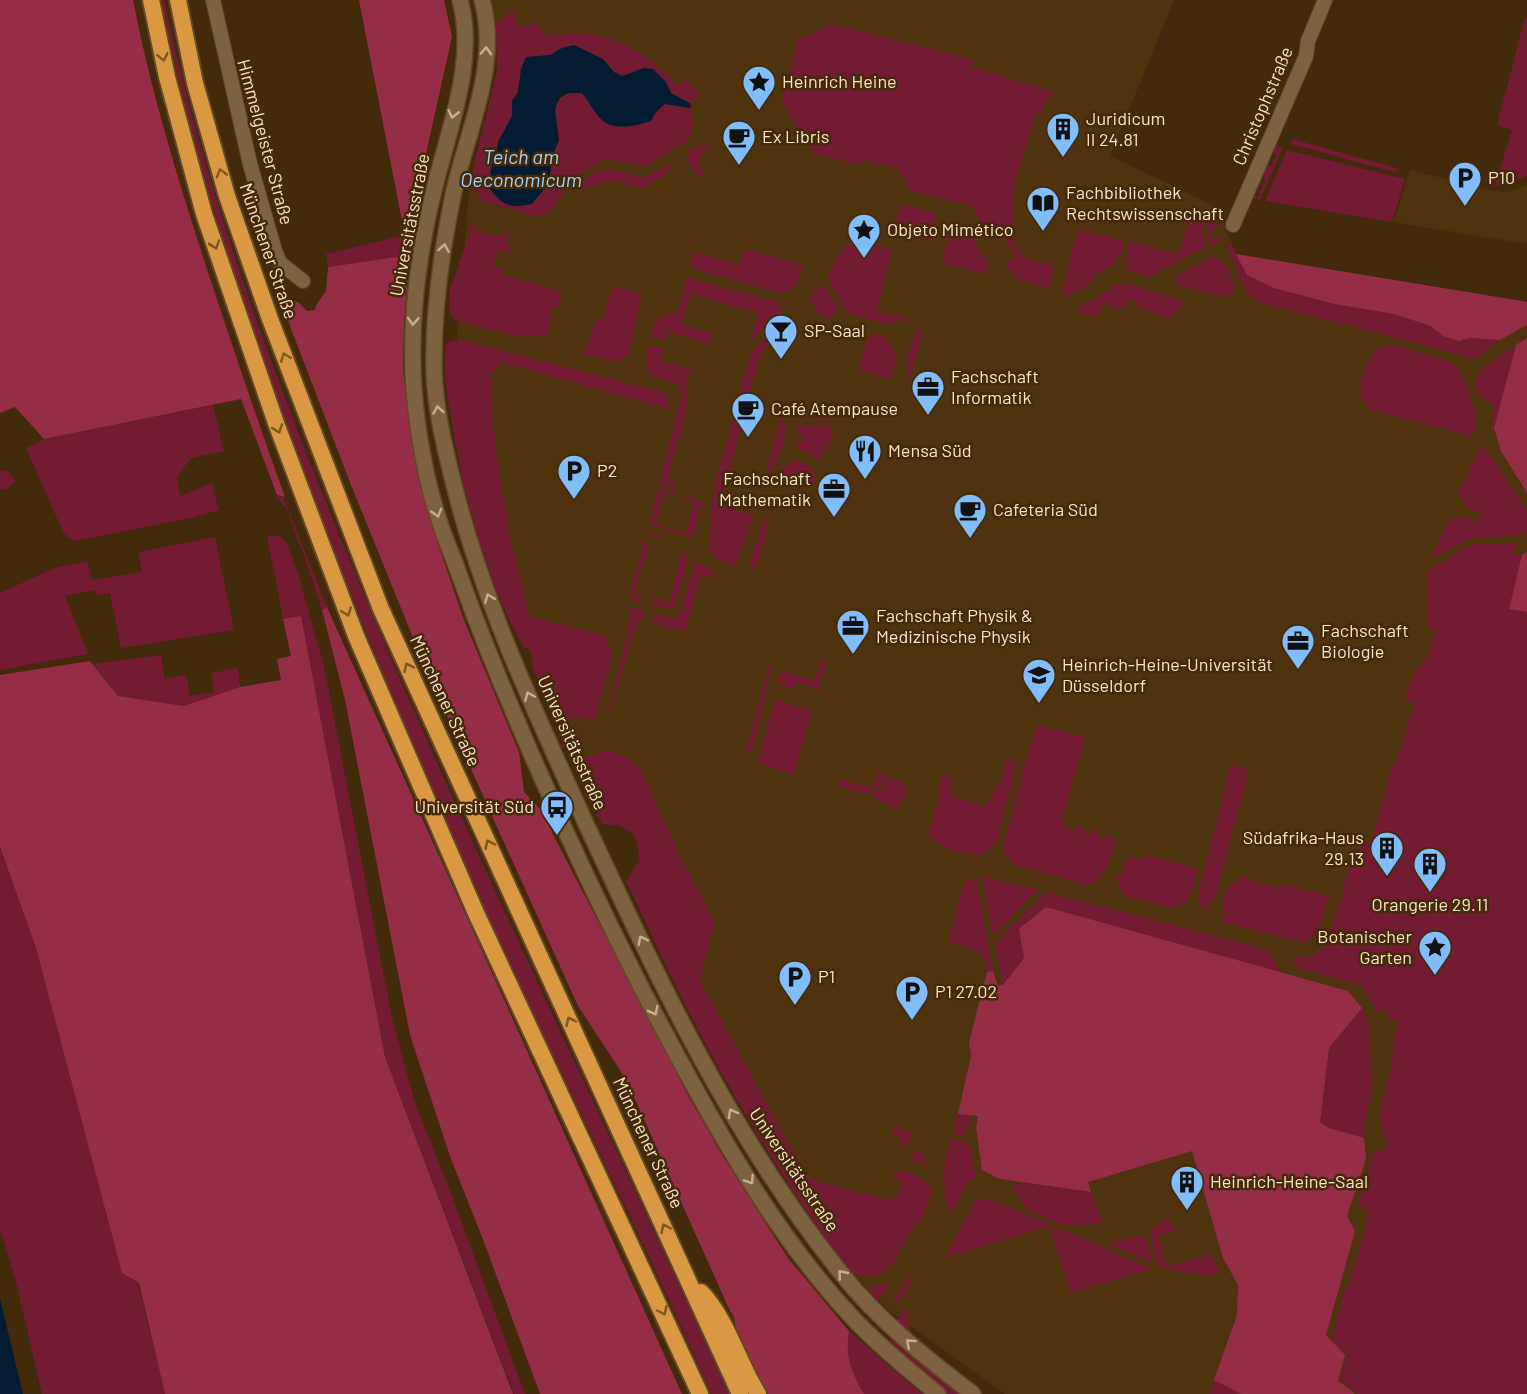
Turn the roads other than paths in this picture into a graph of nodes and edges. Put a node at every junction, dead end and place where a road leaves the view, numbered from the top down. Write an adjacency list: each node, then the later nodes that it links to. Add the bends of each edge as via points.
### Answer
1 (151, 0): 10 (highway, one-way to 10, via 204,214 276,423 356,636 476,913)
2 (178, 0): 9 (highway, Münchener Straße, one-way to 2, via 381,609 227,196 195,82)
3 (213, 0): 8 (street, Himmelgeister Straße, via 250,164 275,250 280,263)
4 (460, 0): 13 (street, Universitätsstraße, one-way to 13, via 464,14 464,60 424,232 413,316 414,392 438,517 477,625 580,865 698,1094 771,1212 833,1296 889,1353)
5 (482, 0): 14 (street, Universitätsstraße, one-way to 5, via 913,1347 860,1296 782,1195 752,1149 609,874 508,649 477,564 445,447 434,367 446,234 486,62)
6 (1325, 0): 7 (street, Christophstraße, via 1306,56)
7 (1233, 225)
8 (303, 281)
9 (690, 1281): 11 (highway, Münchener Straße); 12 (highway, via 713,1305)
10 (700, 1394)
11 (740, 1394)
12 (758, 1394)
13 (938, 1394)
14 (973, 1394)

